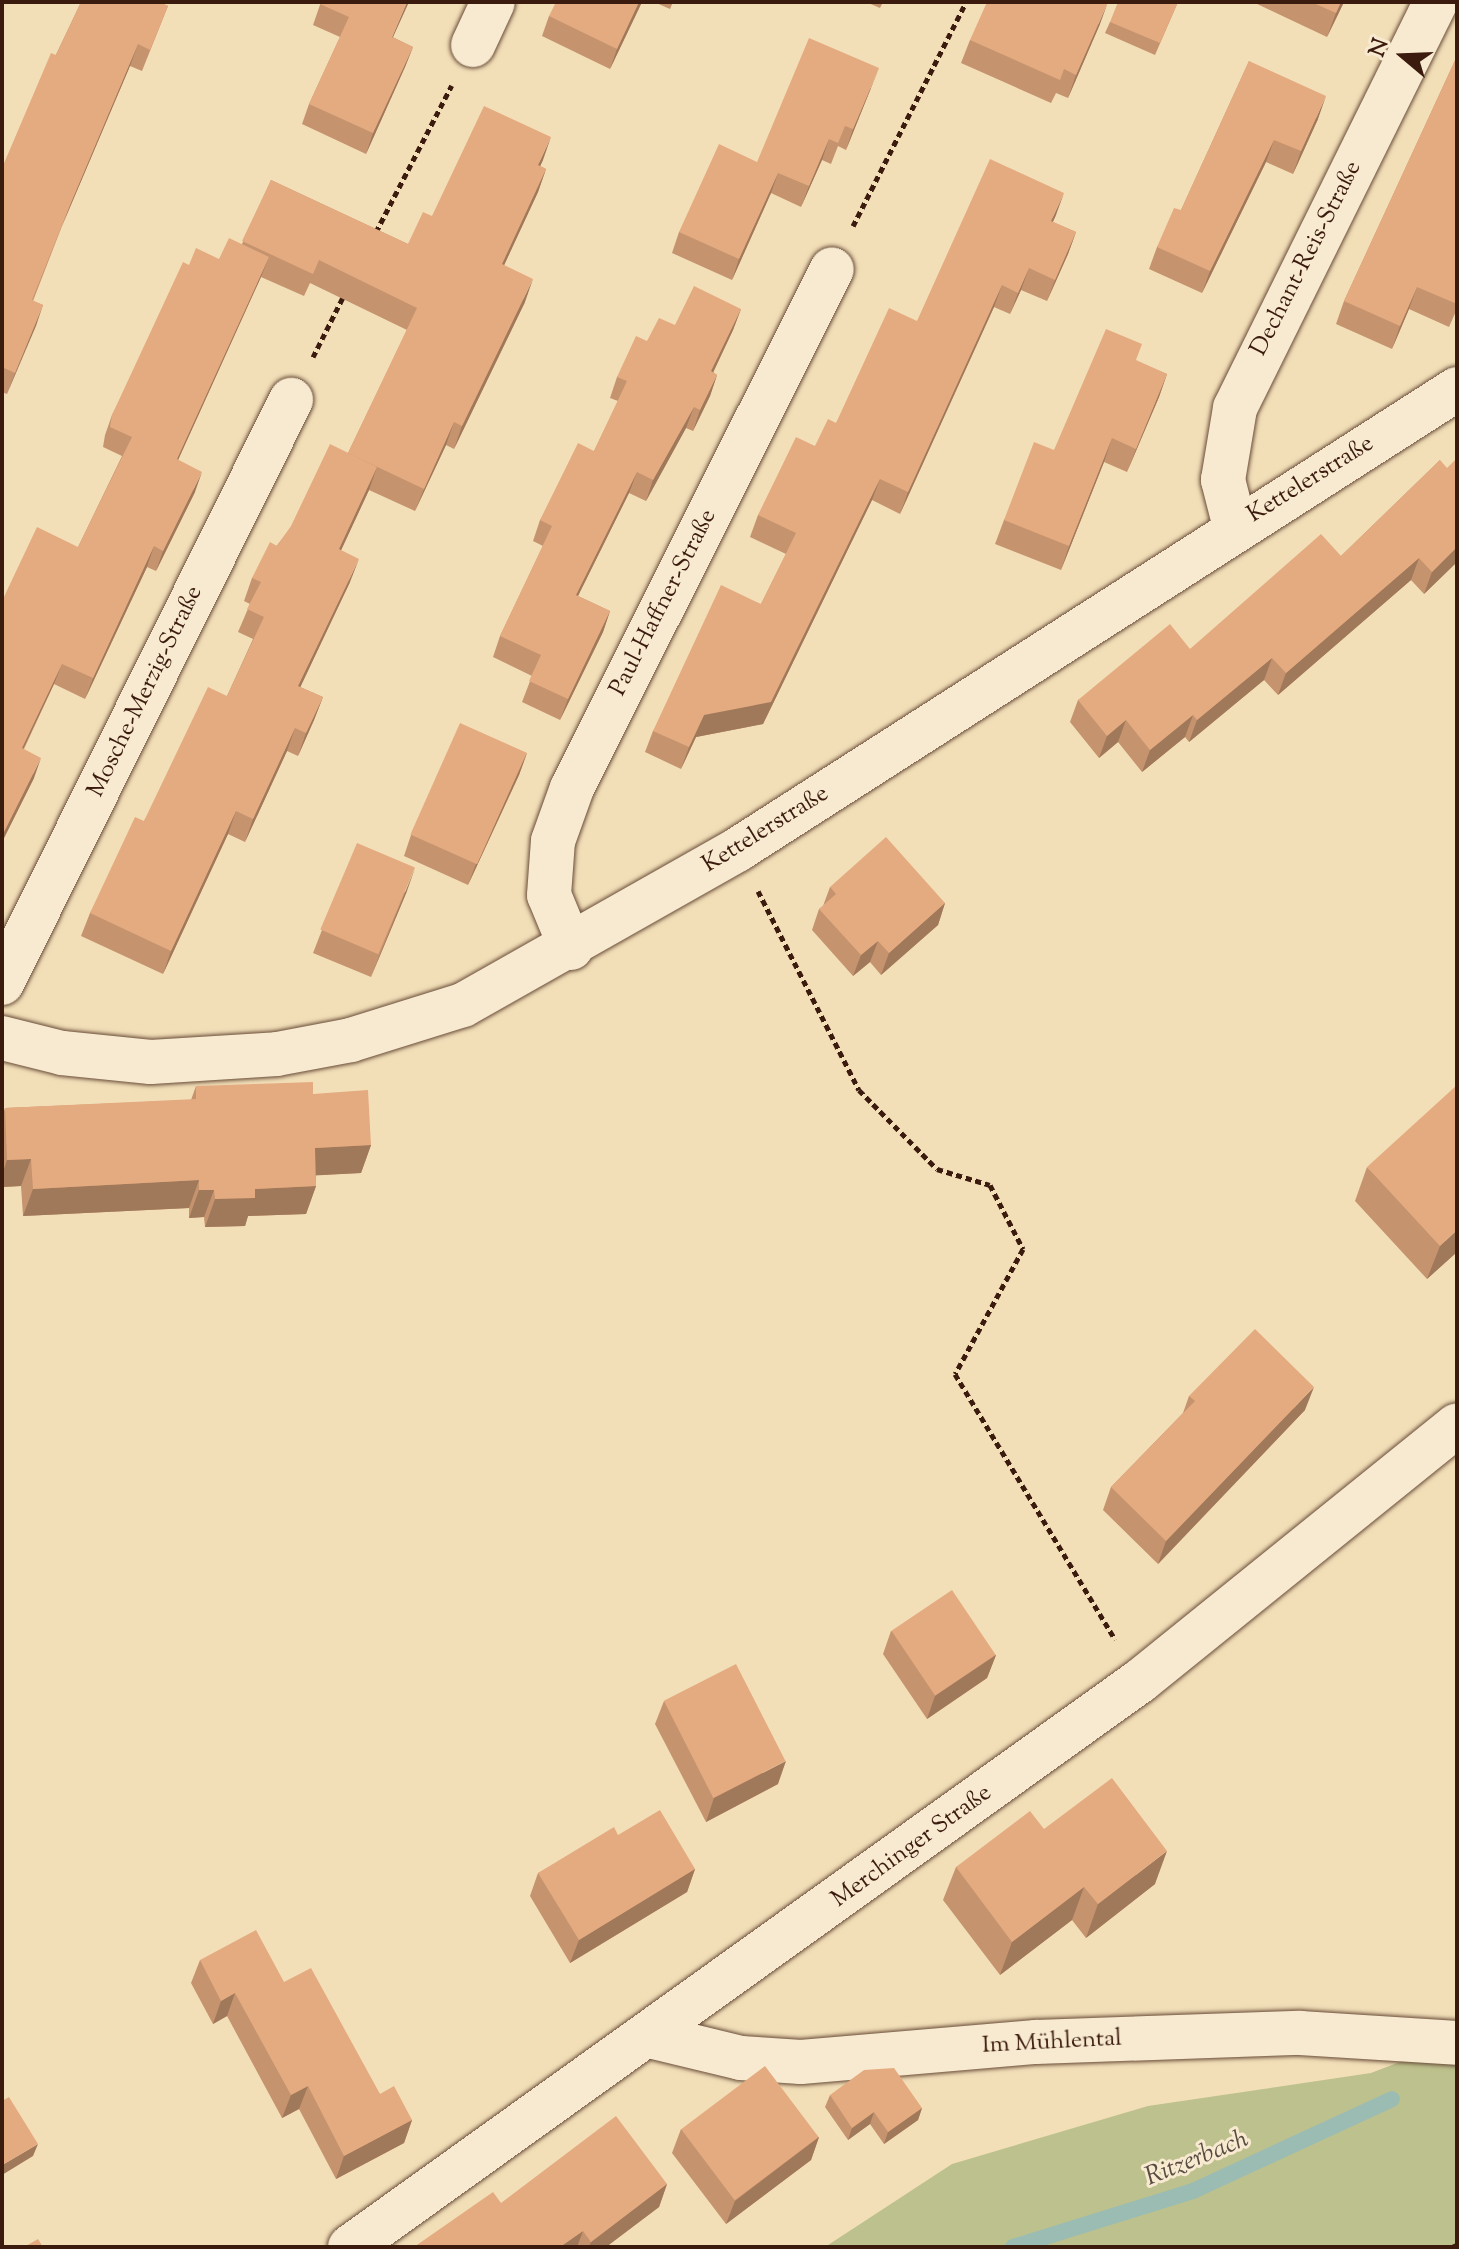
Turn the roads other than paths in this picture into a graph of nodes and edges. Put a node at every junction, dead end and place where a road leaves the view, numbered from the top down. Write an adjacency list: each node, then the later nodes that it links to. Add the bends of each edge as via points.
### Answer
1 (493, 2): 3 (street)
2 (1436, 2): 7 (street, Dechant-Reis-Straße, via 1235,408 1223,480)
3 (473, 45)
4 (832, 269): 8 (street, Paul-Haffner-Straße, via 572,788 553,841 549,895)
5 (1457, 389): 7 (street, Kettelerstraße)
6 (291, 400): 9 (street, Mosche-Merzig-Straße)
7 (1235, 527): 8 (street, Kettelerstraße, via 737,850)
8 (571, 948): 10 (street, Kettelerstraße, via 463,1005 351,1040 277,1054 151,1062 62,1053)
9 (2, 983)
10 (2, 1038)
11 (1457, 1425): 12 (street, Merchinger Straße, via 1140,1681)
12 (650, 2036): 13 (street, Im Mühlental, via 741,2058 801,2062 1036,2042 1300,2033); 14 (street, Merchinger Straße)
13 (1457, 2043)
14 (350, 2247)

